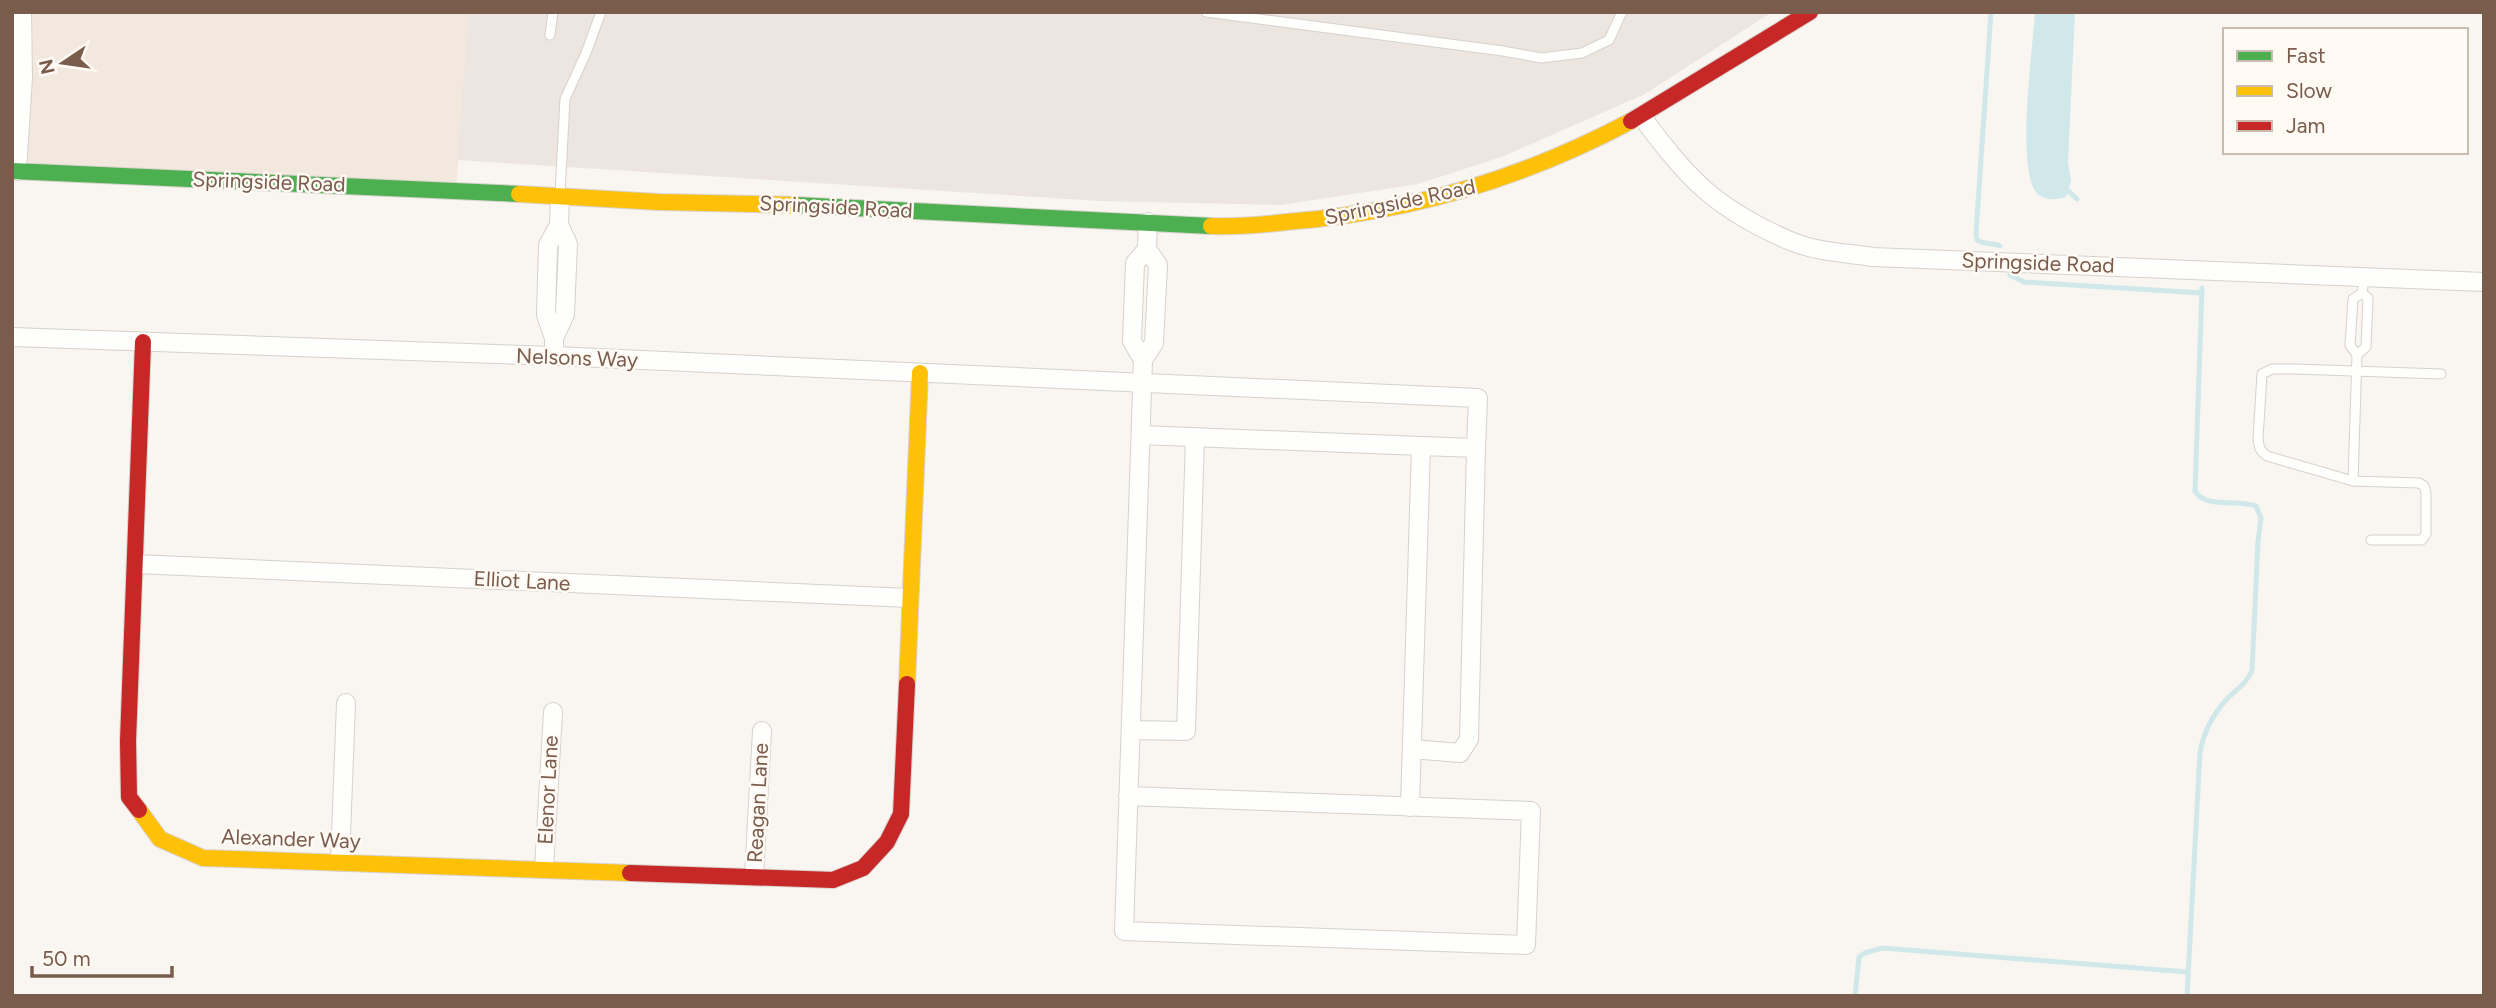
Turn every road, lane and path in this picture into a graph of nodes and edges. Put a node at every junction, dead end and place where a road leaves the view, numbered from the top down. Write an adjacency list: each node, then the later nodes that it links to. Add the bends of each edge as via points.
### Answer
1 (22, 12): 9 (street, via 23,77)
2 (553, 12): 7 (lane)
3 (601, 12): 10 (lane, via 565,99)
4 (1206, 12): 5 (lane, via 1541,58 1582,53 1609,40)
5 (1622, 12)
6 (1810, 12): 8 (main road, Springside Road)
7 (550, 35)
8 (1641, 116): 11 (main road, Springside Road, via 1584,146 1479,186 1396,207 1231,227); 13 (street, Springside Road, via 1705,190 1795,243 1873,257)
9 (15, 171): 10 (main road, Springside Road)
10 (560, 196): 11 (main road, Springside Road); 16 (street, via 558,225 548,245 546,314)
11 (1148, 222): 21 (street, via 1147,249 1135,263 1132,328 1132,341 1143,360)
12 (2484, 282): 13 (street, Springside Road)
13 (2363, 285): 17 (lane, via 2368,298 2366,347); 17 (lane, via 2353,299 2350,345)
14 (12, 337): 15 (street, Nelsons Way)
15 (144, 342): 16 (street, Nelsons Way); 28 (main road, Alexander Way)
16 (554, 347): 19 (street, Nelsons Way)
17 (2357, 355): 18 (lane)
18 (2357, 370): 20 (lane); 26 (lane); 26 (lane, via 2267,370 2261,378 2258,439 2267,456)
19 (920, 373): 21 (street, Nelsons Way); 29 (main road)
20 (2441, 374)
21 (1143, 383): 22 (street); 25 (street, Nelsons Way, via 1478,398)
22 (1141, 435): 23 (street); 32 (street)
23 (1195, 437): 24 (street); 32 (street, via 1186,732)
24 (1421, 446): 25 (street); 34 (street)
25 (1476, 448): 34 (street, via 1469,739 1460,752)
26 (2353, 481): 27 (lane, via 2424,486 2426,534 2422,540)
27 (2371, 540)
28 (136, 564): 29 (street, Elliot Lane); 37 (main road, Alexander Way, via 129,797 160,839 203,858)
29 (909, 598): 39 (main road, Alexander Way, via 901,814 887,842 863,868 833,880)
30 (346, 703): 37 (street)
31 (552, 712): 38 (street, Elenor Lane)
32 (1131, 730): 35 (street)
33 (762, 731): 39 (street, Reagan Lane)
34 (1412, 749): 36 (street)
35 (1128, 796): 36 (street); 36 (street, via 1124,931 1526,945 1531,811)
36 (1410, 807)
37 (340, 862): 38 (main road, Alexander Way)
38 (544, 869): 39 (main road, Alexander Way)
39 (754, 876)

